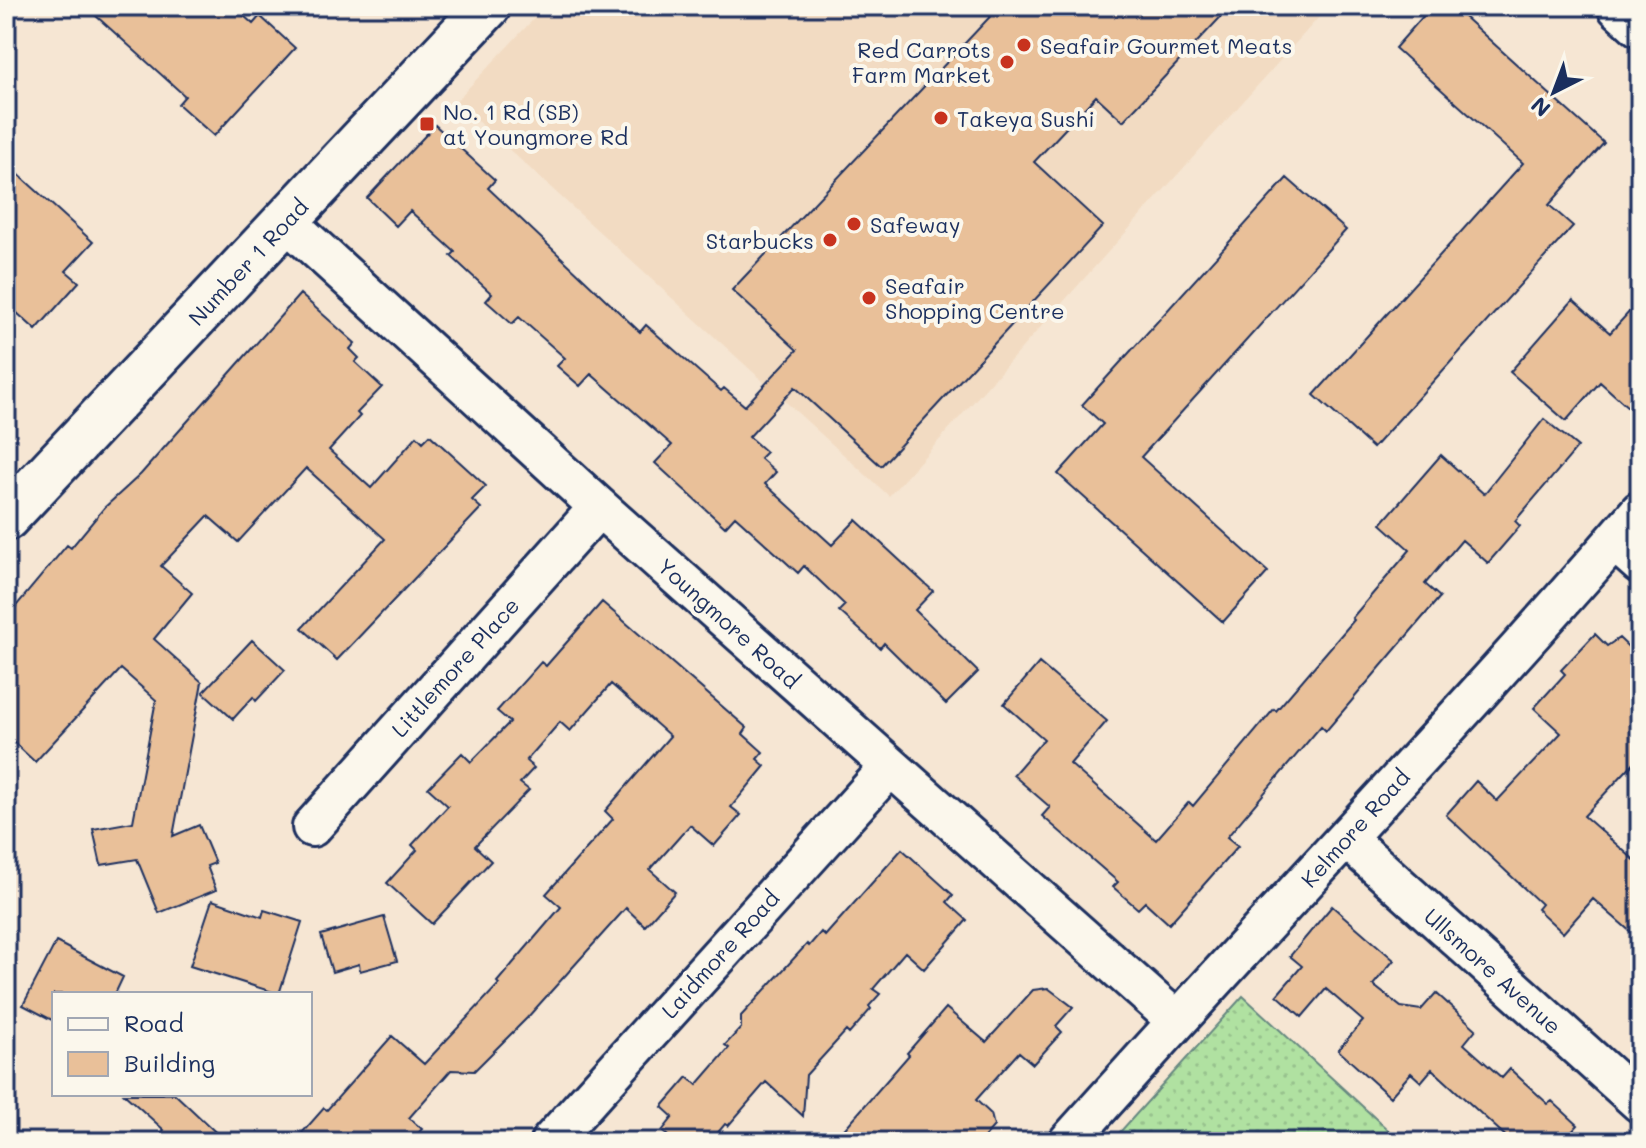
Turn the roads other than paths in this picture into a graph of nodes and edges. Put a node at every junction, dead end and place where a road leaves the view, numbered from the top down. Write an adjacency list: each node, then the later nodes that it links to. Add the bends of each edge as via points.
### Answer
1 (488, 6): 4 (main road, Number 1 Road)
2 (1620, 6): 3 (main road)
3 (1640, 24)
4 (286, 221): 5 (street, Youngmore Road); 7 (main road, Number 1 Road)
5 (599, 507): 9 (street, Youngmore Road); 10 (street, Littlemore Place)
6 (1640, 511): 8 (street, Kelmore Road)
7 (6, 518)
8 (1627, 552): 11 (street, Kelmore Road)
9 (890, 767): 12 (street, Youngmore Road); 14 (street, Laidmore Road)
10 (312, 827)
11 (1347, 839): 12 (street, Kelmore Road); 13 (street, Ullsmore Avenue)
12 (1177, 1021): 15 (street, Kelmore Road)
13 (1640, 1103)
14 (550, 1142)
15 (1068, 1142)

